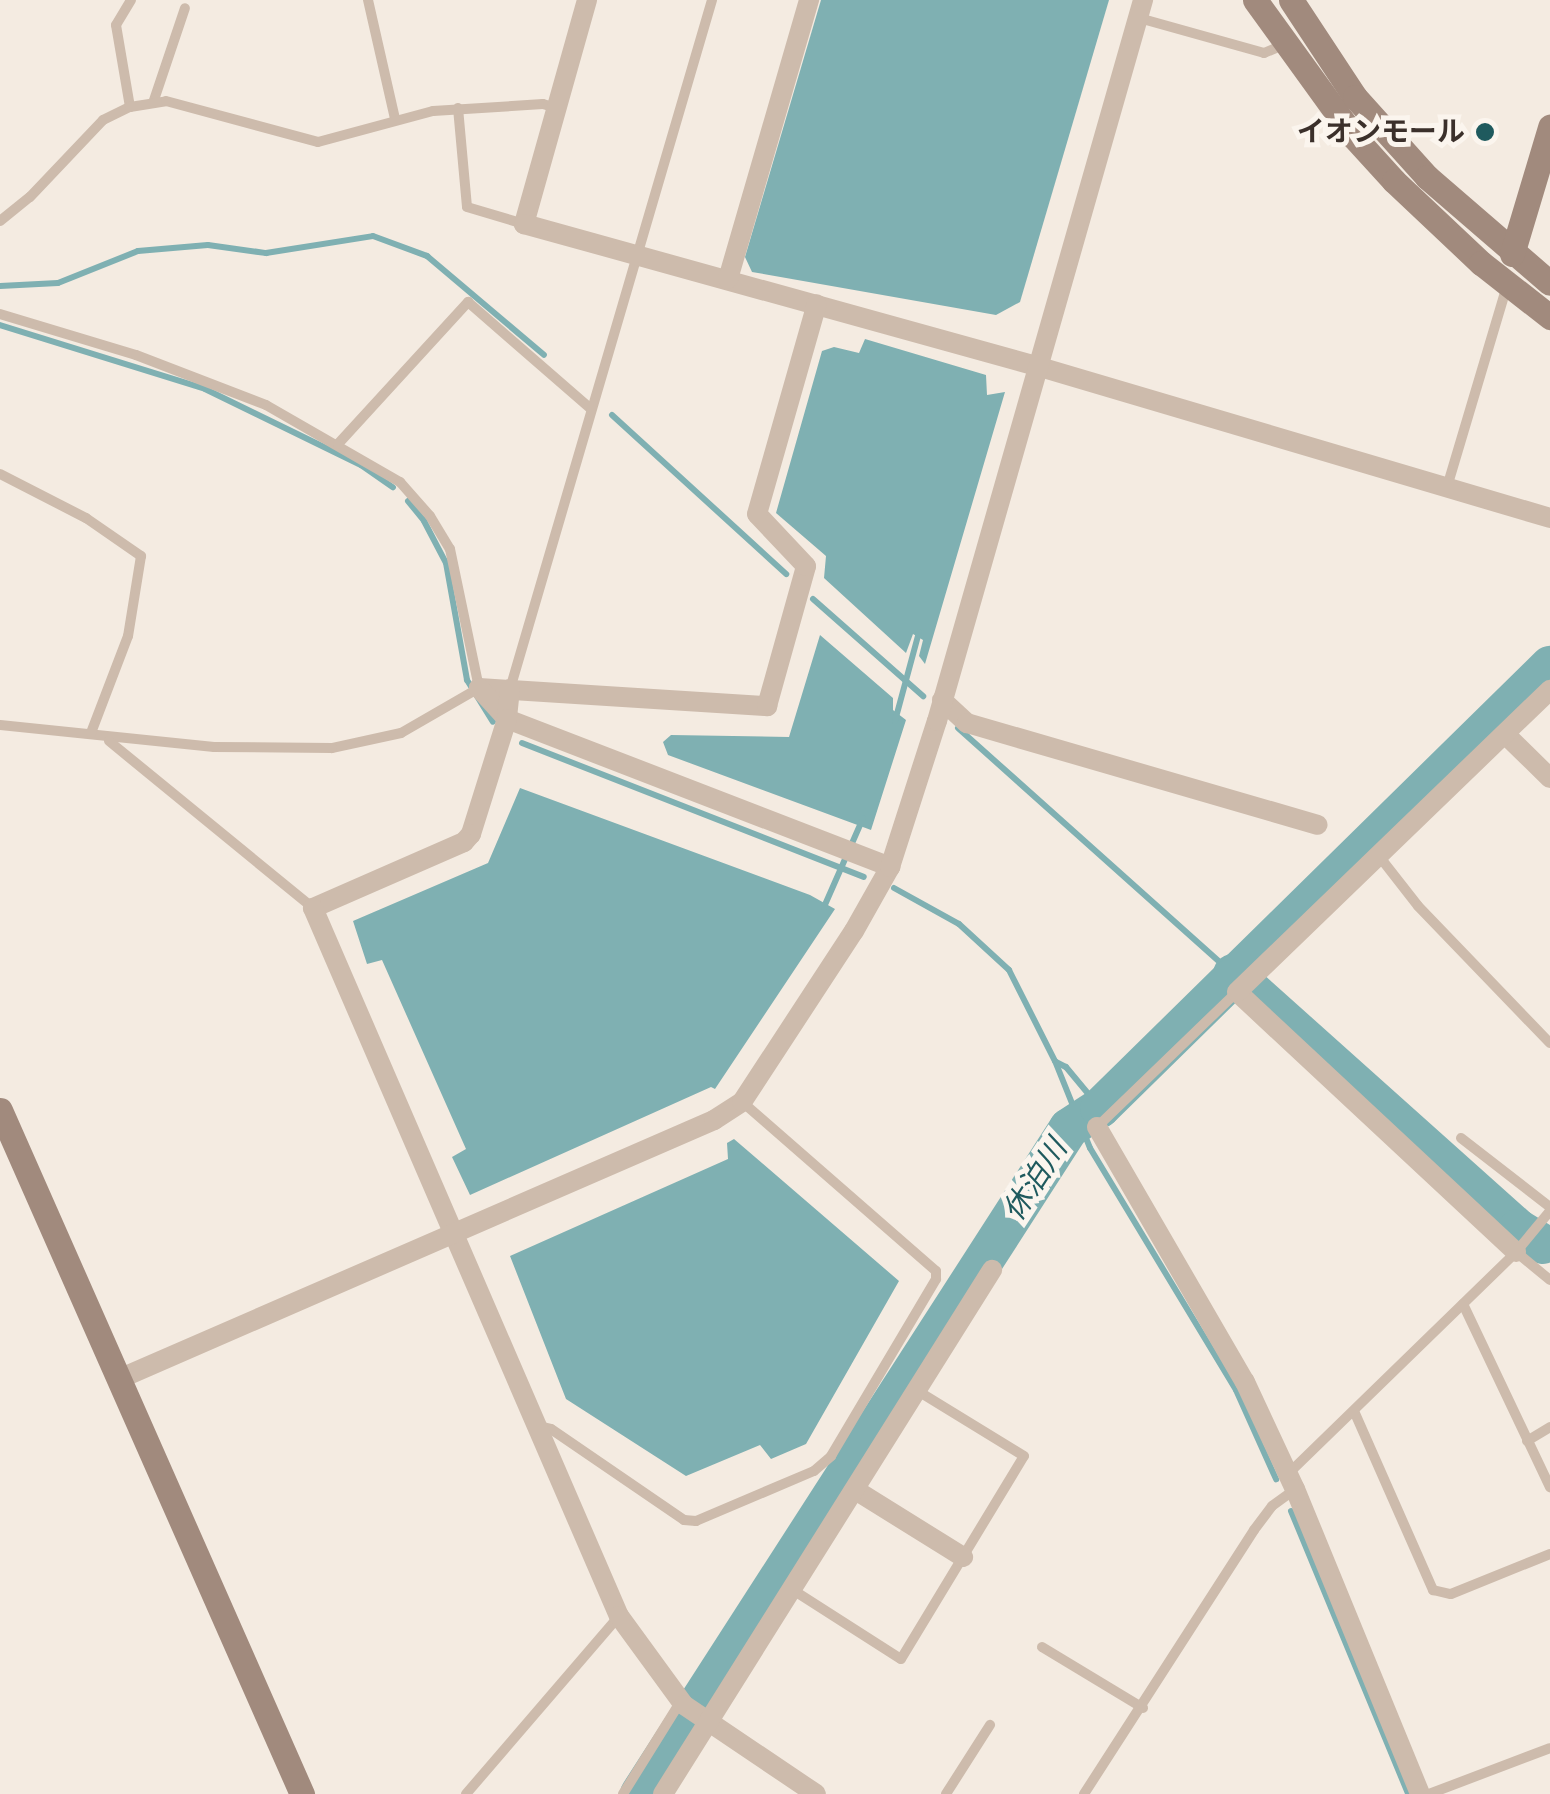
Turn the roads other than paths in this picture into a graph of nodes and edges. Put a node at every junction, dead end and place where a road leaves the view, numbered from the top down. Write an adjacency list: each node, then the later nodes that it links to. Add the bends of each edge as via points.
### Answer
1 (132, 0): 12 (lane, via 116,25)
2 (368, 0): 15 (lane)
3 (587, 0): 14 (street)
4 (712, 0): 19 (lane)
5 (809, 0): 21 (street)
6 (1255, 0): 10 (street)
7 (1291, 0): 20 (street, via 1388,135)
8 (185, 8): 11 (lane)
9 (1141, 9): 10 (lane, via 1264,53); 27 (street)
10 (1283, 44): 23 (street, via 1394,181)
11 (152, 103): 12 (lane); 15 (lane, via 166,101 318,142)
12 (130, 107): 17 (lane, via 103,120)
13 (458, 108): 14 (lane); 15 (lane); 18 (lane, via 467,207)
14 (556, 108): 18 (street)
15 (395, 120)
16 (1550, 126): 20 (street)
17 (0, 221)
18 (524, 224): 19 (street)
19 (635, 254): 21 (street); 28 (lane)
20 (1512, 254): 22 (street)
21 (728, 279): 24 (street)
22 (1550, 282)
23 (1508, 285): 26 (street); 31 (lane)
24 (817, 304): 27 (street); 34 (street, via 757,514 806,566 767,706)
25 (0, 314): 29 (lane, via 136,355 266,406)
26 (1550, 317)
27 (1040, 367): 31 (street); 36 (street)
28 (591, 409): 29 (lane, via 468,302); 34 (lane)
29 (338, 444): 33 (lane, via 400,482 441,532 455,567)
30 (0, 474): 39 (lane, via 86,518 141,556 128,636)
31 (1447, 487): 32 (street)
32 (1550, 518)
33 (479, 688): 34 (street); 37 (street); 41 (lane, via 401,733 332,748)
34 (510, 689): 37 (street)
35 (1550, 690): 40 (street)
36 (942, 700): 43 (street, via 968,723); 45 (street)
37 (507, 719): 45 (street); 46 (street, via 464,842)
38 (0, 726): 39 (lane)
39 (92, 733): 41 (lane)
40 (1504, 734): 42 (street); 44 (street)
41 (108, 740): 46 (lane)
42 (1550, 778)
43 (1317, 825)
44 (1379, 856): 47 (street); 48 (lane)
45 (890, 867): 49 (street)
46 (313, 908): 54 (street)
47 (1237, 992): 51 (lane); 55 (street)
48 (1550, 1043)
49 (742, 1102): 54 (street, via 714,1120); 62 (lane, via 936,1271 831,1456 814,1471 696,1521 684,1520)
50 (0, 1110): 59 (street)
51 (1098, 1126): 65 (street, via 1245,1382)
52 (1461, 1138): 53 (lane)
53 (1550, 1210): 55 (lane)
54 (454, 1230): 59 (street); 62 (street)
55 (1516, 1252): 57 (lane); 58 (lane)
56 (992, 1270): 60 (street)
57 (1550, 1280)
58 (1463, 1304): 61 (lane); 64 (lane)
59 (119, 1378): 78 (street)
60 (918, 1392): 67 (street); 69 (lane, via 1024,1456)
61 (1354, 1412): 65 (lane); 68 (lane, via 1433,1590 1451,1594)
62 (540, 1426): 71 (street)
63 (1550, 1427): 64 (lane)
64 (1527, 1441): 66 (lane)
65 (1292, 1481): 74 (lane); 85 (street)
66 (1550, 1487)
67 (857, 1490): 69 (street); 70 (street)
68 (1550, 1554)
69 (963, 1557): 70 (lane, via 900,1659)
70 (793, 1590): 75 (street)
71 (619, 1616): 73 (street); 79 (lane)
72 (1042, 1646): 74 (lane)
73 (682, 1703): 75 (street); 80 (lane)
74 (1143, 1708): 84 (lane)
75 (706, 1720): 81 (street); 82 (street)
76 (990, 1725): 83 (lane)
77 (1550, 1748): 86 (lane)
78 (302, 1794)
79 (466, 1794)
80 (624, 1794)
81 (662, 1794)
82 (816, 1794)
83 (946, 1794)
84 (1084, 1794)
85 (1420, 1794)
86 (1428, 1794)

